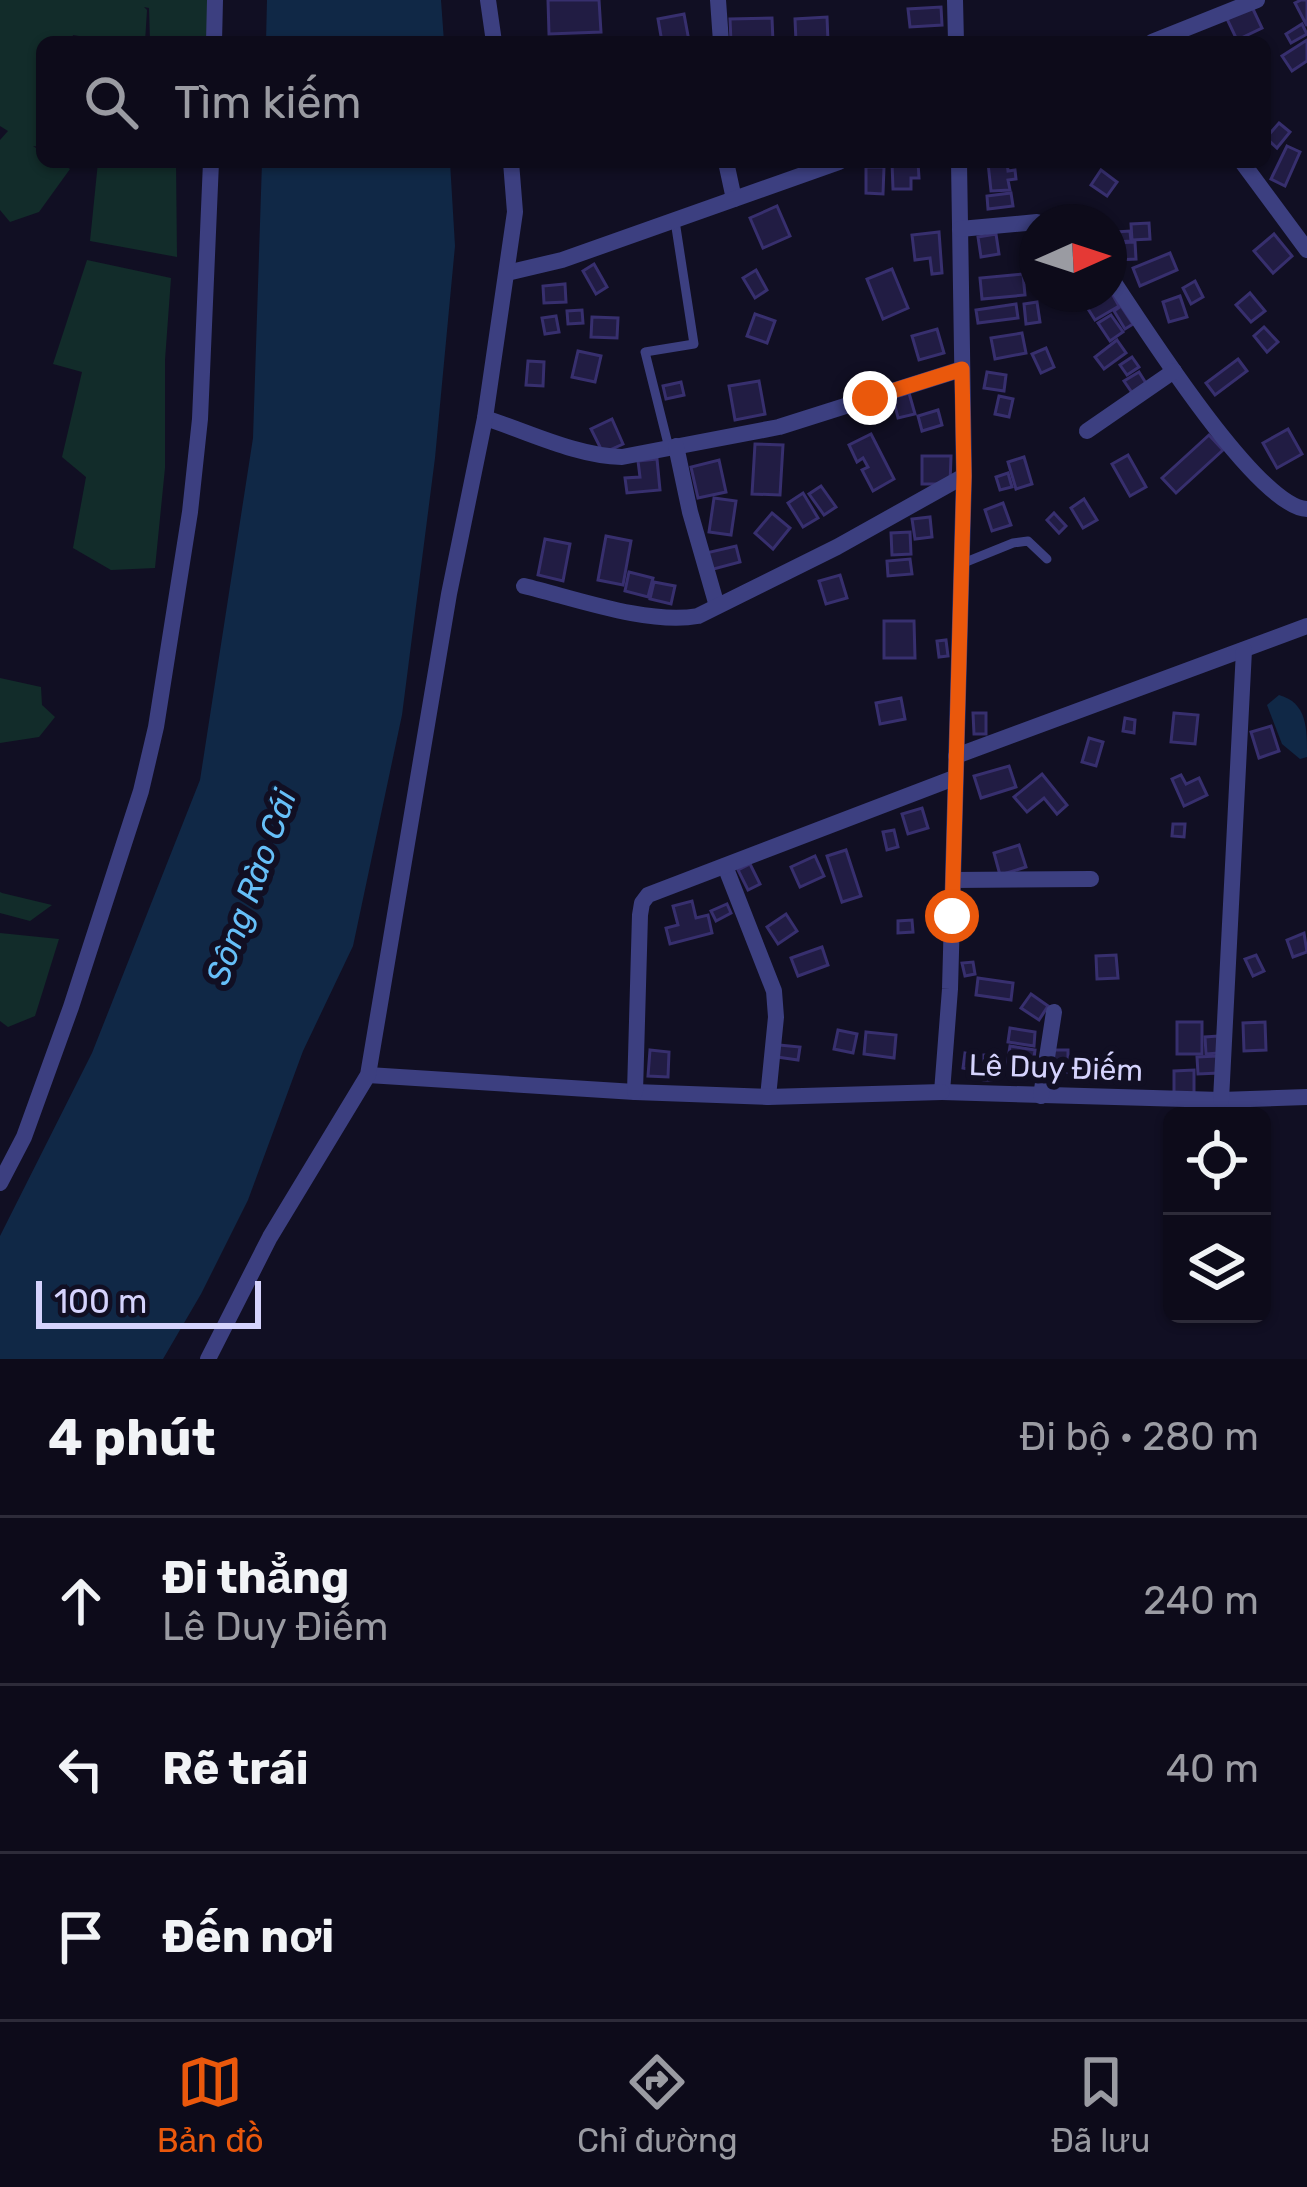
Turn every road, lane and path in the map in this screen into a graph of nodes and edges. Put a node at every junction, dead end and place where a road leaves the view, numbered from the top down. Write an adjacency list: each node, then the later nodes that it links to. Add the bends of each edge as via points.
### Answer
1 (215, 0): 6 (street)
2 (488, 0): 7 (street)
3 (718, 0): 8 (street)
4 (956, 0): 9 (street)
5 (1257, 0): 10 (street)
6 (214, 36)
7 (493, 36)
8 (721, 36)
9 (956, 36)
10 (1171, 36)
11 (211, 168): 50 (street, via 200,418 156,727 70,1007)
12 (511, 168): 22 (street)
13 (728, 168): 17 (street)
14 (822, 168): 17 (street)
15 (959, 168): 20 (street, Lê Duy Điếm)
16 (1246, 168): 21 (street)
17 (734, 200): 18 (street)
18 (675, 221): 22 (street); 28 (lane, via 694,344 645,352)
19 (1019, 224): 20 (street)
20 (960, 229): 24 (street, Lê Duy Điếm)
21 (1307, 250)
22 (507, 274): 26 (street)
23 (1127, 302): 25 (street)
24 (962, 369): 28 (street, via 779,427); 29 (street, Lê Duy Điếm)
25 (1174, 371): 27 (street); 30 (street, via 1273,491)
26 (485, 418): 28 (street, via 607,456); 43 (street)
27 (1087, 431)
28 (673, 447): 34 (street)
29 (964, 476): 32 (street, Lê Duy Điếm); 34 (street)
30 (1307, 509)
31 (1048, 560): 32 (lane, via 1028,541)
32 (962, 565): 37 (street, Lê Duy Điếm)
33 (524, 586): 34 (street, via 666,619)
34 (717, 606)
35 (1307, 626): 36 (street)
36 (1244, 650): 37 (street); 49 (street)
37 (956, 755): 38 (street, Lê Duy Điếm)
38 (955, 778): 39 (street); 41 (street, Lê Duy Điếm)
39 (725, 866): 45 (street, via 642,903); 47 (street, via 774,991)
40 (1090, 879): 41 (street)
41 (952, 880): 44 (street, Lê Duy Điếm)
42 (1054, 1012): 46 (street)
43 (368, 1075): 45 (street); 51 (street)
44 (942, 1091): 46 (street, Lê Duy Điếm); 47 (street)
45 (635, 1092): 47 (street)
46 (1041, 1096): 49 (street, Lê Duy Điếm)
47 (768, 1097)
48 (1307, 1097): 49 (street, Lê Duy Điếm)
49 (1221, 1100)
50 (0, 1183)
51 (208, 1359)

